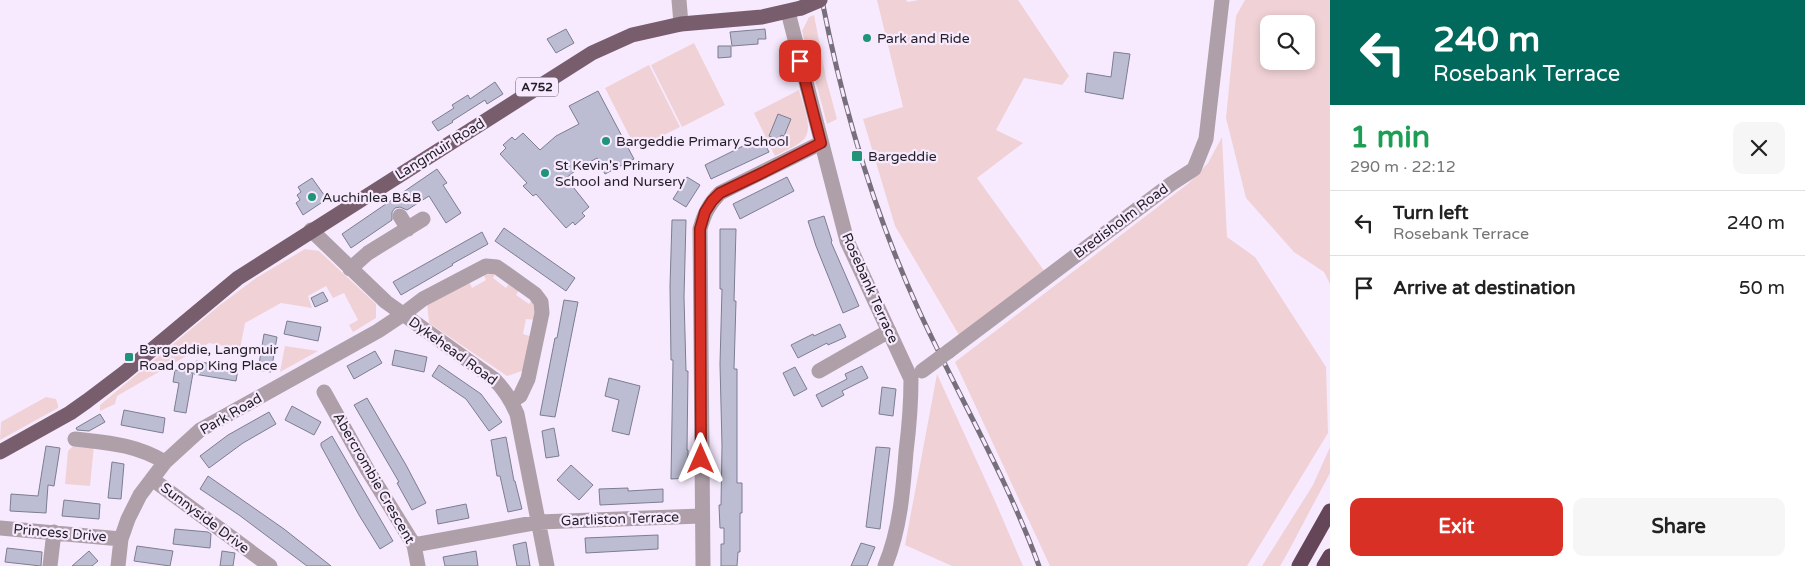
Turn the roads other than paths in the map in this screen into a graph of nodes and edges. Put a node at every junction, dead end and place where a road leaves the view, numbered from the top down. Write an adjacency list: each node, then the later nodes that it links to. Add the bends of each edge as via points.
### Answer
1 (680, 0): 5 (street)
2 (820, 0): 4 (main road, Langmuir Road / A752, bridge)
3 (1222, 0): 13 (street, Bredisholm Road, bridge, via 1206,139 1194,168)
4 (795, 10): 5 (main road, Langmuir Road / A752, via 736,20); 6 (street, Rosebank Terrace)
5 (681, 24): 8 (main road, Langmuir Road / A752, via 632,35 592,53)
6 (821, 143): 11 (street, Rosebank Terrace, via 846,241); 21 (street, via 720,193 705,212 700,229)
7 (423, 219): 9 (street, via 404,222)
8 (311, 230): 9 (street, Dykehead Road); 17 (main road, Langmuir Road / A752, via 238,278 87,401)
9 (350, 269): 10 (street, Dykehead Road)
10 (402, 315): 15 (street, Dykehead Road, via 494,379); 15 (street, Park Road, via 423,299 486,266 497,267 535,294 541,302 542,313 528,379 520,396); 18 (street, Park Road, via 200,430)
11 (889, 331): 12 (street); 13 (street, Rosebank Terrace)
12 (819, 371)
13 (916, 375): 34 (street, Rosebank Terrace, via 897,529)
14 (324, 392): 26 (street, Abercrombie Crescent)
15 (512, 401): 22 (street, Dykehead Road)
16 (75, 439): 18 (street, via 128,446 148,452)
17 (0, 452)
18 (164, 462): 19 (street, Park Road)
19 (152, 479): 25 (street, Park Road, via 140,495); 28 (street, Sunnyside Drive)
20 (1330, 511): 35 (highway)
21 (701, 516): 22 (street, Gartliston Terrace); 33 (street)
22 (539, 522): 26 (street, Gartliston Terrace); 32 (street, Dykehead Road)
23 (0, 528): 24 (street, Princess Drive)
24 (54, 532): 25 (street, Princess Drive); 29 (street)
25 (121, 539): 30 (street, Park Road)
26 (414, 545): 31 (street, Abercrombie Crescent)
27 (1330, 556): 36 (highway)
28 (260, 563)
29 (50, 566)
30 (118, 566)
31 (418, 566)
32 (547, 566)
33 (703, 566)
34 (885, 566)
35 (1299, 566)
36 (1324, 566)

